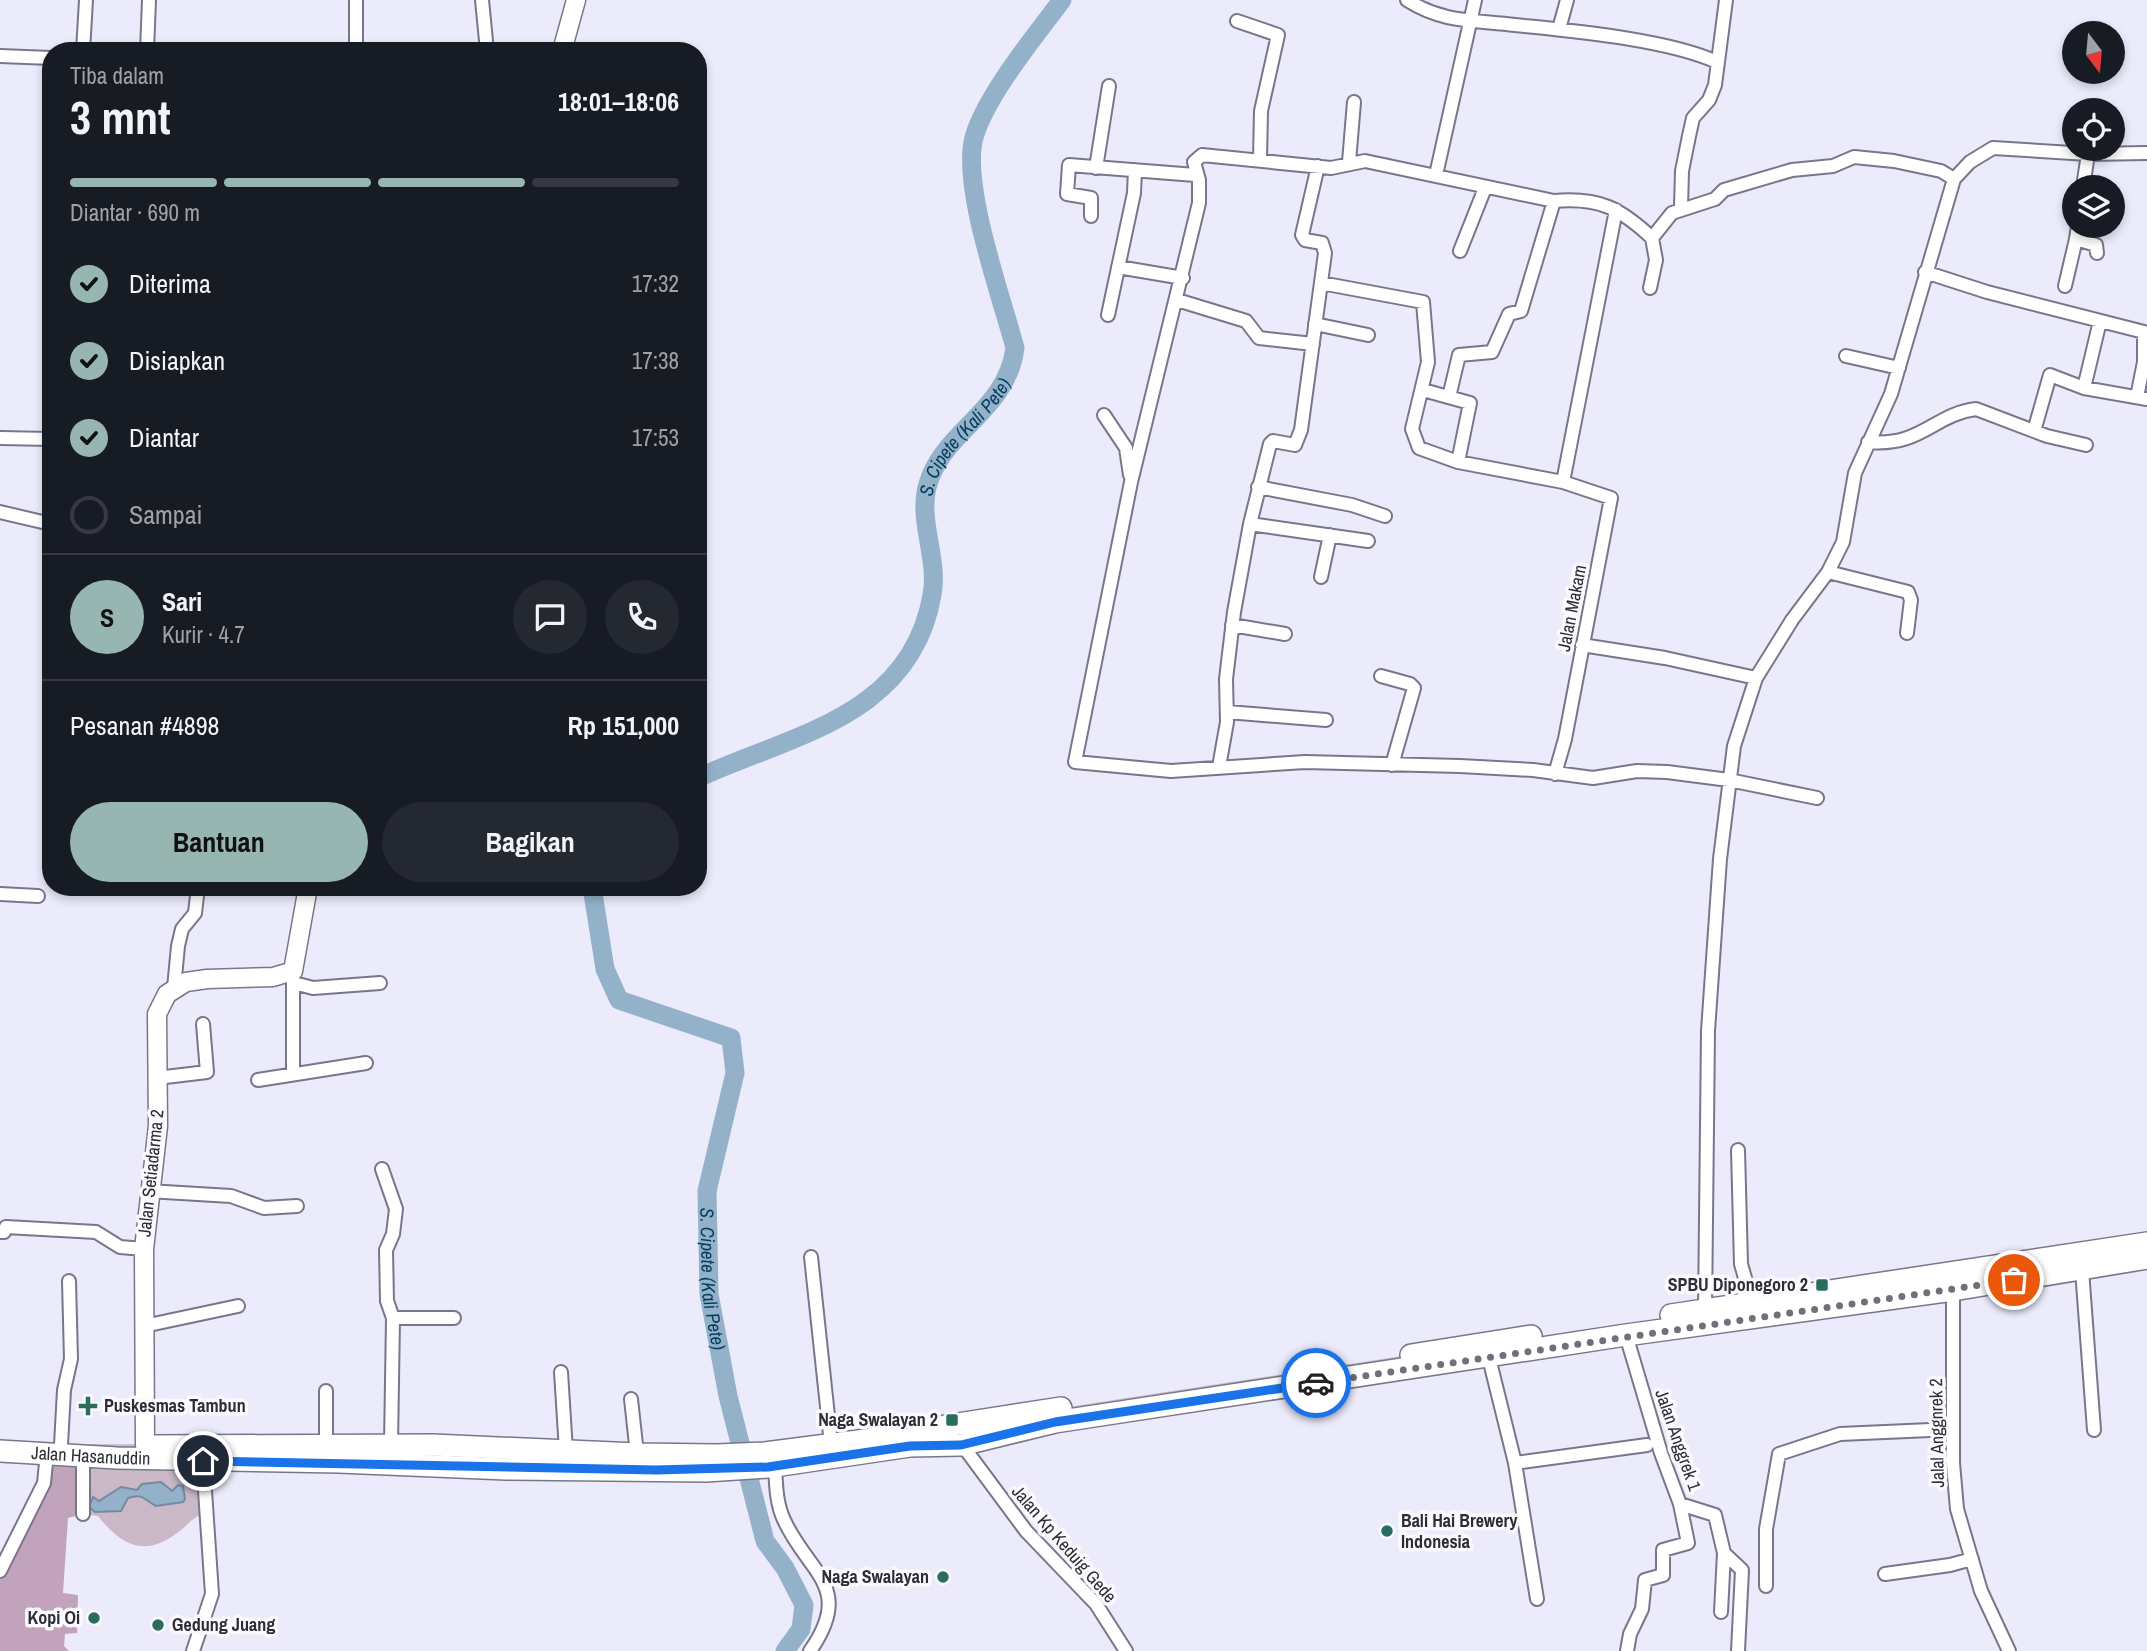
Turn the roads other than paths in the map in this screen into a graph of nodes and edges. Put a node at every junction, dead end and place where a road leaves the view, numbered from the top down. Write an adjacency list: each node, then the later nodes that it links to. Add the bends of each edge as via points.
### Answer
1 (86, 0): 13 (street)
2 (149, 0): 14 (street)
3 (356, 0): 15 (street)
4 (482, 0): 16 (street)
5 (576, 0): 17 (main road)
6 (1406, 0): 11 (street, via 1444,19)
7 (1475, 0): 11 (street)
8 (1567, 0): 12 (street)
9 (1726, 0): 20 (street)
10 (1237, 20): 26 (street, via 1278,35 1261,111)
11 (1470, 20): 12 (street); 32 (street)
12 (1559, 29): 20 (street, via 1644,43)
13 (84, 42)
14 (147, 42)
15 (356, 42)
16 (485, 42)
17 (564, 42)
18 (0, 57): 19 (street)
19 (42, 58)
20 (1717, 62): 36 (street, via 1709,100 1693,118 1682,171)
21 (1109, 86): 29 (street)
22 (1354, 102): 27 (street)
23 (2062, 153): 33 (street, via 1993,149 1970,162)
24 (2125, 153): 25 (street)
25 (2147, 153)
26 (1260, 159): 28 (street); 31 (street, via 1202,155 1194,162)
27 (1349, 162): 28 (street, via 1331,168); 32 (street)
28 (1318, 166): 47 (street, via 1302,235 1325,248)
29 (1096, 168): 30 (street); 38 (street, via 1068,165 1067,194 1091,198)
30 (1135, 170): 31 (street); 44 (street)
31 (1195, 175): 46 (street, via 1199,203)
32 (1436, 175): 34 (street)
33 (1954, 179): 36 (street, via 1906,163 1854,157 1833,166 1749,180 1715,199); 45 (street)
34 (1485, 188): 35 (street); 42 (street)
35 (1554, 201): 37 (street, via 1580,198); 61 (street, via 1521,311 1509,314 1492,352 1459,355)
36 (1681, 207): 41 (street, via 1664,220)
37 (1616, 210): 41 (street); 71 (street)
38 (1091, 216)
39 (2076, 238): 48 (street)
40 (2086, 238): 43 (street, via 2098,247)
41 (1652, 239): 49 (street, via 1656,260)
42 (1461, 251)
43 (2097, 253)
44 (1118, 267): 46 (street); 51 (street)
45 (1926, 272): 52 (street); 58 (street)
46 (1183, 278): 50 (street)
47 (1321, 283): 53 (street); 60 (street, via 1421,300 1426,309 1428,351)
48 (2065, 286)
49 (1650, 288)
50 (1177, 300): 55 (street, via 1246,321 1259,338); 70 (street)
51 (1108, 315)
52 (2100, 321): 57 (street, via 2146,333); 59 (street)
53 (1315, 324): 54 (street); 55 (street)
54 (1368, 335)
55 (1313, 344): 72 (street, via 1298,443 1270,444)
56 (1846, 356): 58 (street)
57 (2146, 357): 62 (street)
58 (1899, 368): 67 (street)
59 (2084, 388): 62 (street); 64 (street, via 2050,374)
60 (1423, 390): 61 (street); 69 (street, Jalan Makam, via 1412,429 1415,442 1424,452)
61 (1448, 397): 69 (street, via 1468,401 1471,406)
62 (2142, 398)
63 (1104, 415): 70 (street, via 1126,449)
64 (2034, 431): 67 (street, via 1976,409 1963,410 1908,440); 68 (street)
65 (0, 438): 66 (street)
66 (42, 439)
67 (1868, 442): 79 (street, via 1856,473 1843,542)
68 (2086, 445)
69 (1458, 462): 71 (street, Jalan Makam)
70 (1131, 482): 90 (street, via 1075,762 1155,770)
71 (1563, 482): 84 (street, Jalan Makam, via 1612,500)
72 (1258, 487): 74 (street); 76 (street)
73 (0, 512): 75 (street)
74 (1385, 516)
75 (42, 522)
76 (1250, 524): 77 (street); 81 (street)
77 (1330, 535): 78 (street); 80 (street)
78 (1368, 541)
79 (1828, 572): 82 (street, via 1908,592); 86 (street)
80 (1321, 577)
81 (1232, 625): 83 (street); 87 (street)
82 (1908, 633)
83 (1285, 634)
84 (1582, 645): 86 (street); 91 (street, Jalan Makam)
85 (1381, 676): 89 (street, via 1413,688)
86 (1756, 678): 92 (street, via 1734,746)
87 (1227, 712): 88 (street); 90 (street)
88 (1326, 720)
89 (1392, 765): 90 (street, via 1305,762); 91 (street)
90 (1219, 767)
91 (1555, 774): 92 (street, via 1594,778 1667,772)
92 (1729, 780): 93 (street); 120 (street, via 1708,1031)
93 (1817, 798)
94 (0, 894): 95 (street)
95 (38, 896)
96 (197, 896): 100 (street, via 195,913 182,929)
97 (306, 896): 98 (main road)
98 (293, 977): 99 (street, via 313,988); 100 (main road, via 206,979); 103 (street)
99 (380, 983)
100 (174, 988): 104 (main road, Jalan Setiadarma 2, via 157,1014)
101 (203, 1024): 104 (street, via 207,1072)
102 (366, 1063): 103 (street)
103 (293, 1073): 105 (street)
104 (157, 1078): 108 (main road, Jalan Setiadarma 2, via 158,1126)
105 (258, 1080)
106 (1738, 1150): 119 (street, via 1741,1265)
107 (382, 1169): 121 (street, via 396,1209 386,1250 387,1301)
108 (149, 1191): 109 (street, via 231,1196 264,1208); 112 (main road, Jalan Setiadarma 2)
109 (297, 1206)
110 (0, 1232): 112 (street, via 6,1227 96,1232 120,1247)
111 (2147, 1243): 119 (highway)
112 (144, 1249): 123 (main road, Jalan Setiadarma 2)
113 (811, 1256): 140 (street)
114 (2147, 1258): 115 (highway)
115 (2082, 1270): 117 (highway); 130 (street)
116 (69, 1281): 137 (street, via 71,1359)
117 (1954, 1290): 119 (highway); 129 (street, Jalal Anggnrek 2)
118 (238, 1306): 123 (street)
119 (1754, 1309): 120 (highway)
120 (1705, 1316): 124 (highway); 131 (highway)
121 (393, 1318): 122 (street); 134 (street)
122 (454, 1318)
123 (144, 1326): 136 (main road, Jalan Setiadarma 2)
124 (1626, 1335): 125 (highway); 147 (street, Jalan Anggrek 1)
125 (1489, 1358): 131 (highway); 146 (street)
126 (561, 1372): 139 (street)
127 (326, 1391): 133 (street)
128 (631, 1399): 141 (street)
129 (1953, 1429): 150 (street, Jalal Anggnrek 2, via 1957,1509); 153 (street, via 1840,1434 1779,1454 1766,1529)
130 (2094, 1430)
131 (959, 1435): 140 (highway, Jalan Hasanuddin); 158 (street, Jalan Kp Keduig Gede, via 1026,1531 1096,1604)
132 (0, 1444): 137 (highway, Jalan Hasanuddin)
133 (326, 1445): 134 (highway, Jalan Hasanuddin); 136 (highway, Jalan Hasanuddin)
134 (391, 1445): 139 (highway, Jalan Hasanuddin)
135 (1647, 1445): 146 (street)
136 (145, 1446): 137 (highway, Jalan Hasanuddin)
137 (54, 1449): 138 (highway, Jalan Hasanuddin); 142 (highway, Jalan Hasanuddin); 151 (street, via 44,1483)
138 (0, 1451)
139 (566, 1451): 141 (highway, Jalan Hasanuddin)
140 (833, 1451): 145 (highway, Jalan Hasanuddin)
141 (637, 1454): 144 (highway, Jalan Hasanuddin)
142 (83, 1457): 143 (highway, Jalan Hasanuddin); 148 (street)
143 (203, 1461): 144 (highway, Jalan Hasanuddin); 156 (street, via 213,1580)
144 (711, 1462): 145 (highway, Jalan Hasanuddin)
145 (769, 1462): 157 (street, via 785,1522 828,1592 828,1618)
146 (1515, 1463): 154 (street)
147 (1680, 1504): 149 (street, Jalan Anggrek 1, via 1715,1515); 159 (street, via 1689,1542 1663,1550 1663,1575 1645,1580 1642,1609)
148 (83, 1514)
149 (1724, 1553): 155 (street); 160 (street, Jalan Anggrek 1, via 1742,1570)
150 (1972, 1559): 152 (street); 161 (street, Jalal Anggnrek 2, via 1981,1591)
151 (0, 1571)
152 (1885, 1574)
153 (1766, 1586)
154 (1537, 1599)
155 (1721, 1612)
156 (193, 1651)
157 (810, 1651)
158 (1126, 1651)
159 (1627, 1651)
160 (1738, 1651)
161 (2009, 1651)

